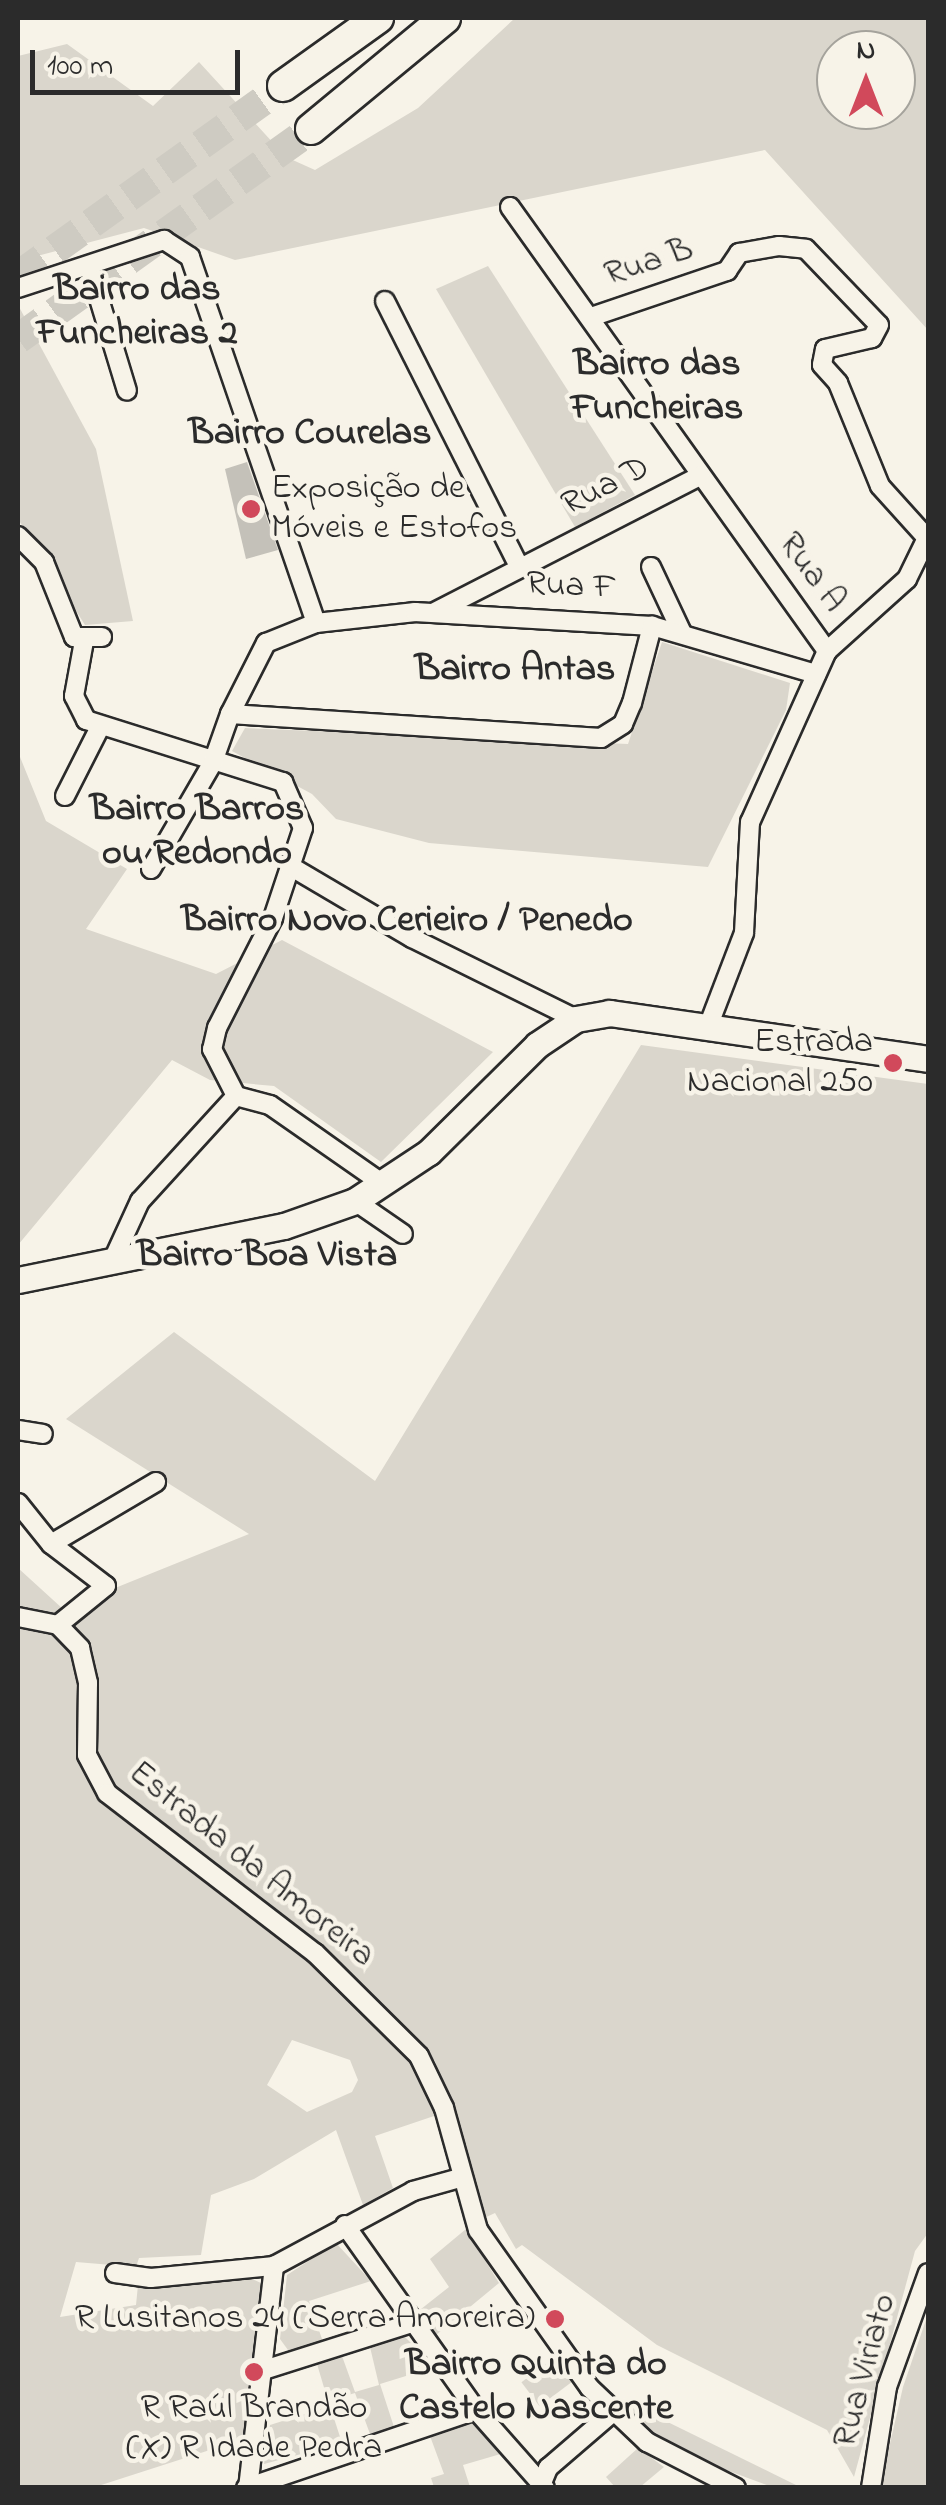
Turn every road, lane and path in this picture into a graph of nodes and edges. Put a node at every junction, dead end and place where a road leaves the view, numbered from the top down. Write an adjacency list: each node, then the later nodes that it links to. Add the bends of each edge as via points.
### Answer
1 (378, 18): 4 (highway)
2 (456, 18): 3 (highway)
3 (434, 27): 5 (highway)
4 (283, 86)
5 (312, 129)
6 (510, 207): 10 (street, Rua A)
7 (90, 269): 8 (street); 11 (street); 17 (street, via 164,240 190,258)
8 (18, 288)
9 (384, 301): 14 (street)
10 (591, 316): 12 (street, Rua A); 20 (street, Rua B, via 727,271 739,254 761,247 806,249 879,325 872,338 825,349 822,365 838,383 880,486 927,538 907,578)
11 (127, 390)
12 (700, 476): 14 (street, Rua D); 20 (street, Rua A)
13 (18, 536): 23 (street, via 44,562 59,614 93,639 74,696 78,713)
14 (520, 566): 16 (street, Rua D)
15 (650, 566): 19 (street)
16 (435, 612): 17 (street, Rua F); 18 (street, Rua F)
17 (316, 623): 22 (street, Rua F, via 266,643)
18 (652, 626): 19 (street, Rua F); 22 (street, via 623,724 601,738)
19 (682, 633): 21 (street, Rua F)
20 (828, 652): 21 (street, Rua A)
21 (816, 674): 29 (street, Rua A, via 750,822 744,933)
22 (230, 714): 24 (street, Rua F)
23 (100, 727): 24 (street); 25 (street)
24 (213, 762): 26 (street, via 283,782 303,828); 27 (street, Rua F)
25 (65, 796)
26 (290, 866): 28 (street, via 412,938); 31 (street, via 216,1028 212,1049)
27 (150, 869)
28 (576, 1019): 29 (main road, via 609,1013); 32 (main road, via 536,1044 429,1152)
29 (708, 1027): 30 (main road)
30 (928, 1059)
31 (236, 1096): 32 (street, via 270,1105); 35 (street, via 140,1201)
32 (382, 1183): 33 (main road)
33 (355, 1201): 34 (street); 35 (main road, via 284,1226)
34 (403, 1234)
35 (113, 1260): 36 (main road)
36 (18, 1280)
37 (18, 1430): 38 (street)
38 (42, 1434)
39 (156, 1482): 41 (street)
40 (18, 1504): 41 (street)
41 (50, 1544): 43 (street, via 106,1586)
42 (18, 1617): 43 (street)
43 (58, 1625): 44 (street, Estrada da Amoreira, via 86,1664 86,1750 98,1782 171,1849 238,1889 316,1953 412,2048 440,2094)
44 (460, 2178): 45 (street, via 424,2187); 52 (street, Estrada da Amoreira, via 494,2257)
45 (346, 2225): 46 (street); 49 (street)
46 (274, 2266): 47 (street, via 151,2278); 50 (street)
47 (115, 2274)
48 (928, 2276): 56 (street, Rua Viriato, via 888,2386)
49 (412, 2323): 50 (street); 51 (street)
50 (267, 2368): 54 (street)
51 (476, 2410): 53 (street); 54 (street)
52 (612, 2413): 53 (street, via 548,2468); 55 (street, Estrada da Amoreira, via 674,2460)
53 (543, 2486)
54 (247, 2487)
55 (736, 2488)
56 (867, 2488)

